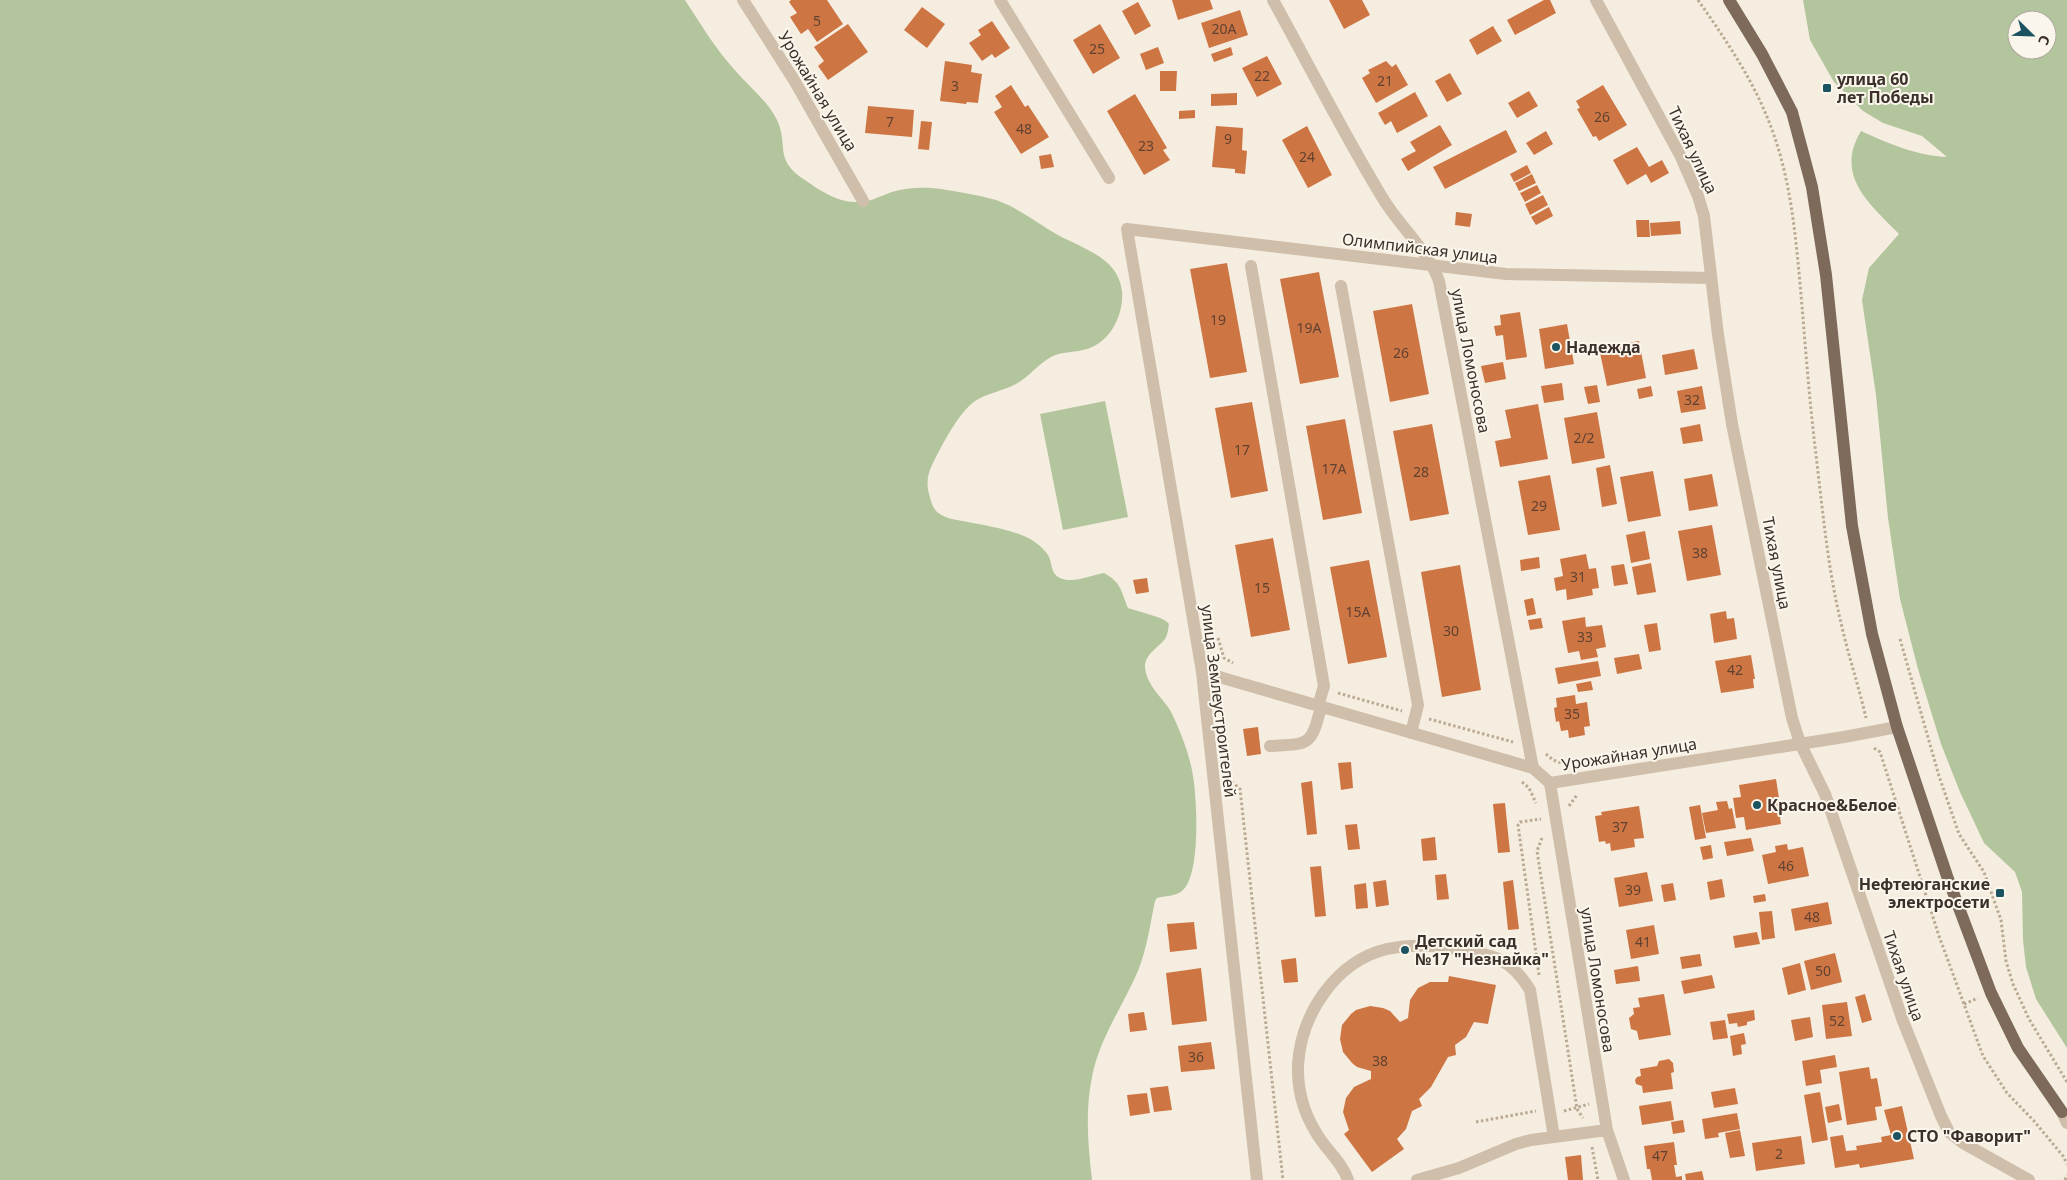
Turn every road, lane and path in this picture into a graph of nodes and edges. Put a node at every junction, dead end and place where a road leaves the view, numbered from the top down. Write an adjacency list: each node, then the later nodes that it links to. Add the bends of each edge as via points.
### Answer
1 (743, 0): 8 (street, Урожайная улица, via 794,80)
2 (1000, 0): 7 (street)
3 (1274, 0): 11 (street, улица Ломоносова, via 1382,197)
4 (1596, 0): 12 (street, Тихая улица, via 1690,176 1704,216)
5 (1698, 0): 23 (path, via 1754,89 1771,127 1789,190 1830,564)
6 (1729, 0): 21 (main road, via 1792,112 1812,187 1826,275 1855,544 1872,634)
7 (1109, 178)
8 (863, 201)
9 (1127, 228): 11 (street, Олимпийская улица); 17 (street, улица Землеустроителей)
10 (1251, 266): 18 (street)
11 (1434, 267): 12 (street, Олимпийская улица, via 1546,277); 29 (street, улица Ломоносова, via 1443,295)
12 (1711, 278): 25 (street, Тихая улица, via 1732,424 1792,718)
13 (1341, 286): 20 (street, via 1418,705)
14 (1218, 638): 16 (path, via 1224,658)
15 (1900, 639): 39 (path, via 1956,826 1984,872 2000,920 2013,984 2029,1019)
16 (1242, 666)
17 (1202, 672): 19 (street, Урожайная улица); 47 (street, улица Землеустроителей)
18 (1324, 689): 19 (street); 20 (path)
19 (1320, 707): 22 (street, Урожайная улица); 26 (street, via 1313,734 1307,742)
20 (1416, 716): 22 (street); 24 (path)
21 (1897, 727): 23 (street, Урожайная улица); 41 (main road, via 1947,876 1991,993 2018,1048)
22 (1411, 733): 29 (street, Урожайная улица)
23 (1869, 733): 25 (street, Урожайная улица); 45 (path, via 1874,748 1880,752 1939,936 1984,1056 2007,1093 2040,1128)
24 (1511, 742)
25 (1800, 743): 32 (street, Урожайная улица); 52 (street, Тихая улица, via 1825,794 1900,1013 1949,1132 1963,1144)
26 (1270, 746)
27 (1542, 750): 28 (path, via 1553,760)
28 (1572, 765)
29 (1533, 768): 32 (street, Урожайная улица)
30 (1228, 777): 48 (path, via 1240,789)
31 (1517, 779): 36 (path, via 1533,795)
32 (1550, 783): 43 (street, улица Ломоносова)
33 (1578, 794): 34 (path, via 1568,806)
34 (1569, 815)
35 (1529, 821): 38 (path, via 1518,825)
36 (1540, 827)
37 (1541, 834): 40 (path, via 1543,841 1537,851 1577,1108)
38 (1540, 983)
39 (2067, 1082)
40 (1549, 1111): 42 (path, via 1538,1110); 44 (street); 49 (street, via 1530,990 1512,966 1486,954 1423,945 1371,954 1341,975 1324,992 1305,1028 1300,1048 1299,1085 1309,1121 1344,1169)
41 (2065, 1118)
42 (1476, 1122)
43 (1607, 1130): 44 (street); 51 (street, улица Ломоносова)
44 (1554, 1137): 50 (street, via 1516,1144 1459,1168)
45 (2067, 1164)
46 (2067, 1175): 53 (path)
47 (1257, 1180)
48 (1283, 1180)
49 (1348, 1180)
50 (1417, 1180)
51 (1624, 1180)
52 (2029, 1180)
53 (2065, 1180)

